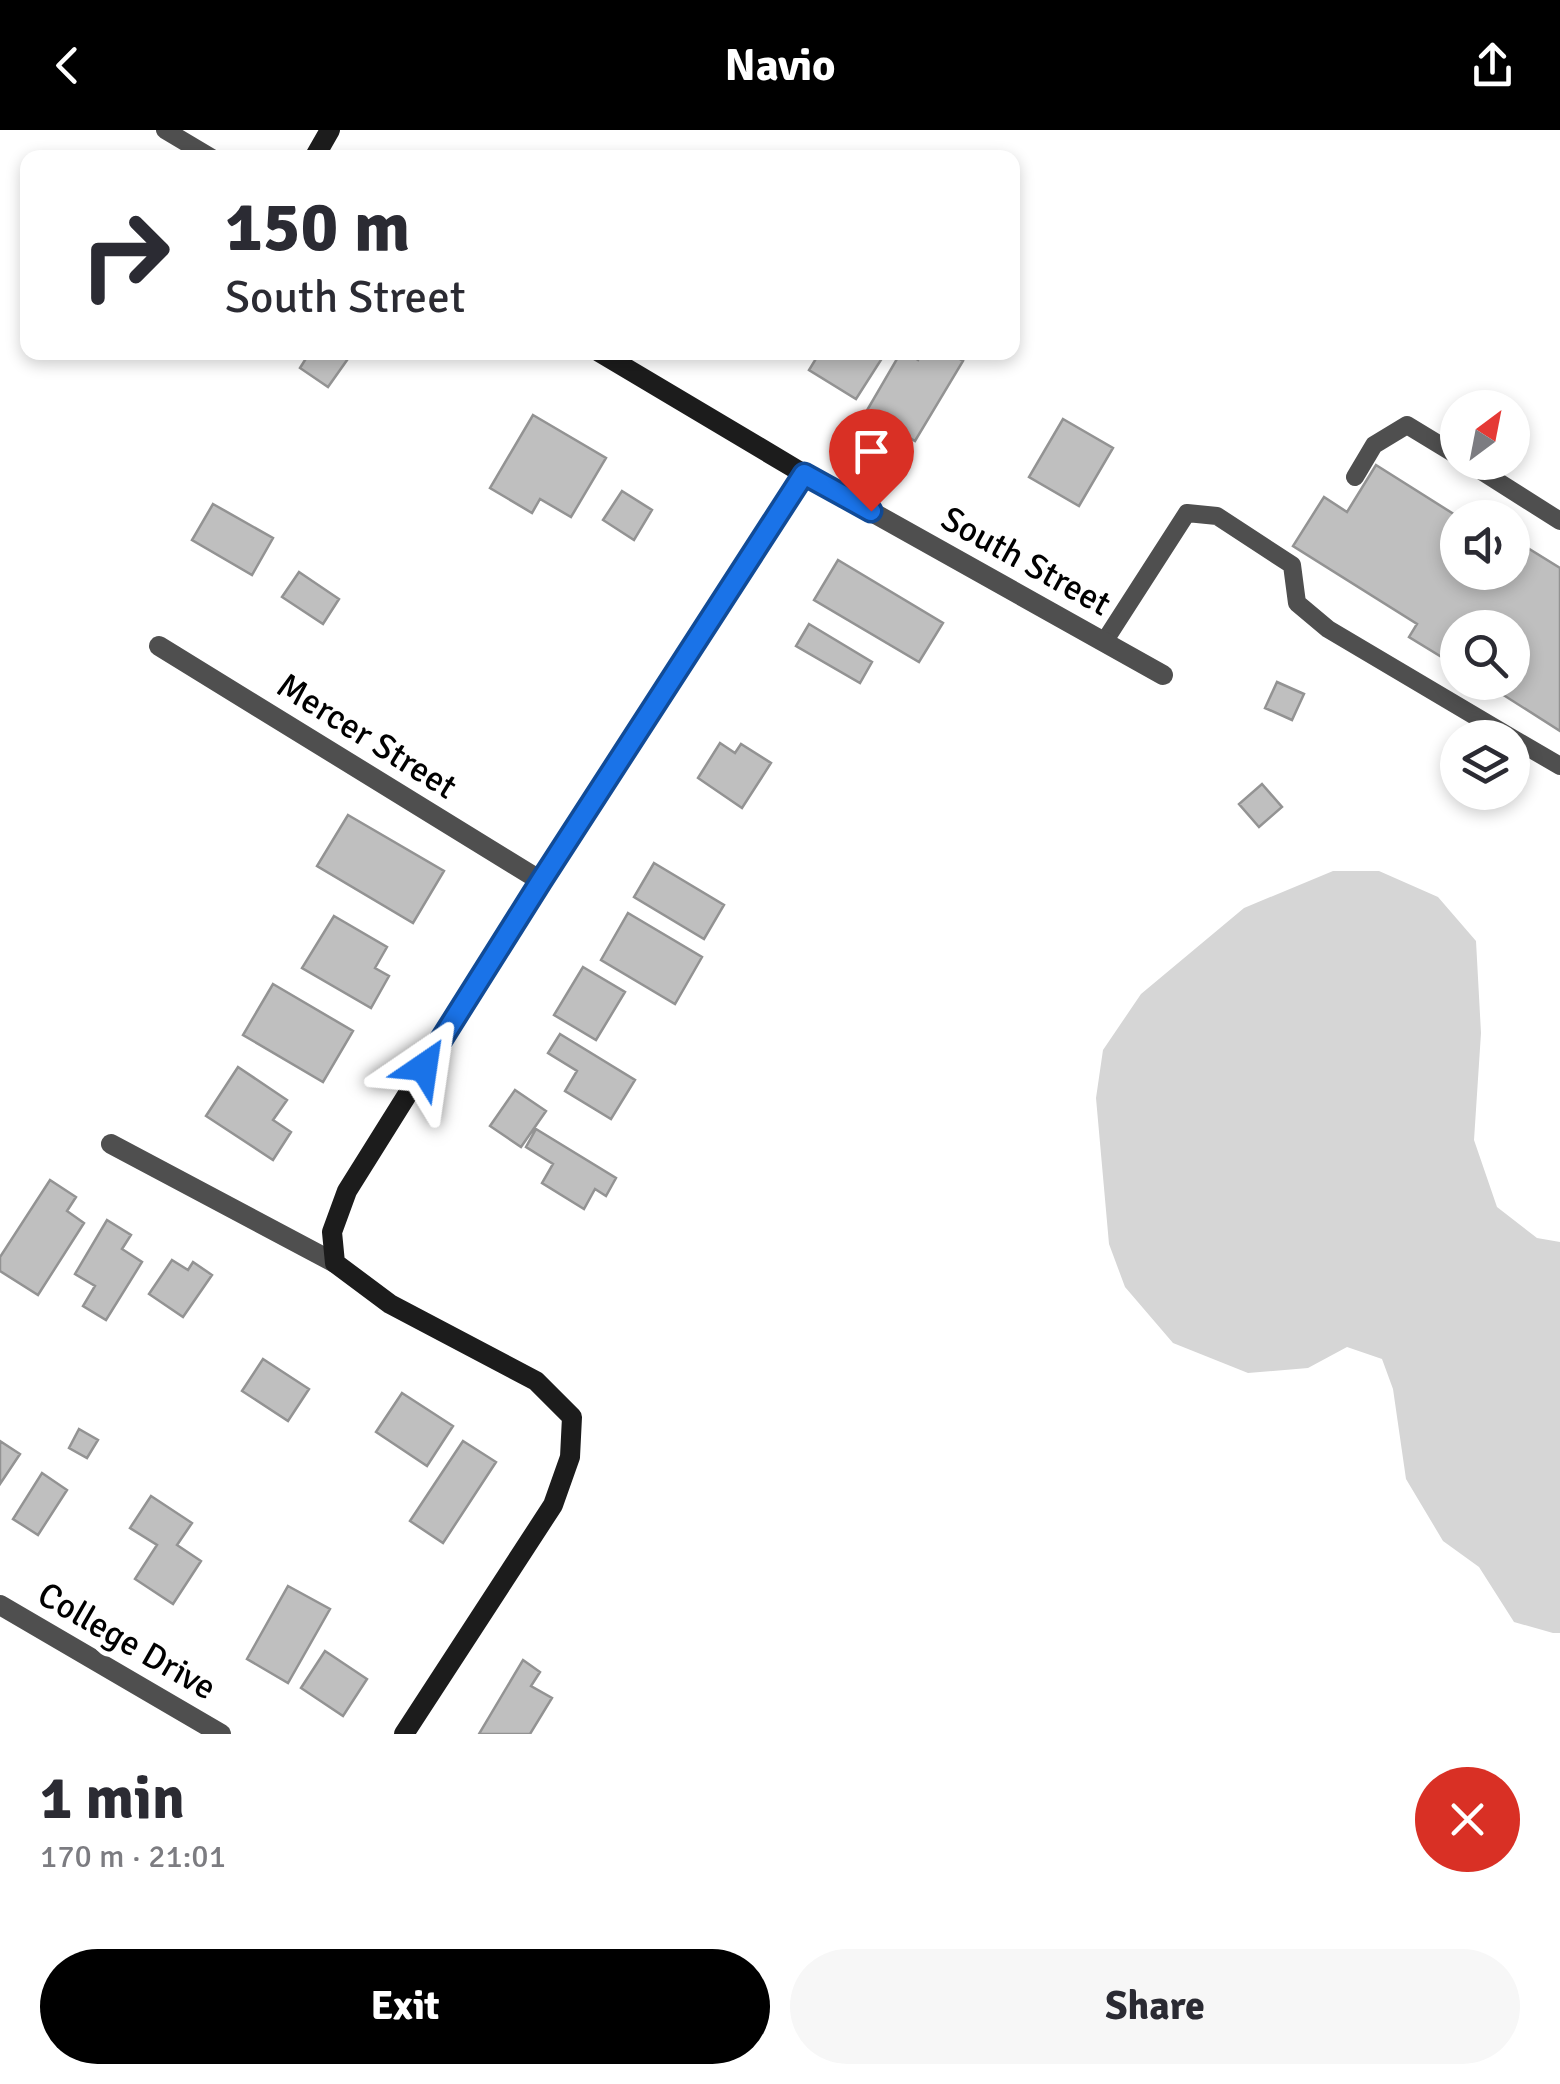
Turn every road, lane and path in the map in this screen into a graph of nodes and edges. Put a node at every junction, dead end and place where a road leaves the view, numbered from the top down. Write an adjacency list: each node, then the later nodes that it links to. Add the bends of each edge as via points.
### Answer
1 (165, 130): 2 (lane)
2 (199, 150)
3 (612, 360): 5 (street, South Street)
4 (1440, 445): 6 (lane, via 1407,425 1374,445)
5 (804, 474): 9 (street, South Street); 15 (street)
6 (1355, 477)
7 (1495, 480): 8 (lane)
8 (1560, 521)
9 (1104, 642): 11 (street, South Street); 12 (lane, via 1187,512 1217,516 1292,564 1298,603 1328,629)
10 (158, 646): 15 (street, Mercer Street)
11 (1163, 675)
12 (1482, 720)
13 (1530, 748): 14 (lane)
14 (1560, 766)
15 (541, 881): 17 (street, via 347,1191 332,1232)
16 (111, 1144): 17 (street)
17 (334, 1263): 20 (street, via 390,1304 536,1381 572,1417 570,1457 554,1505)
18 (0, 1605): 19 (street, College Drive)
19 (221, 1734)
20 (404, 1734)

